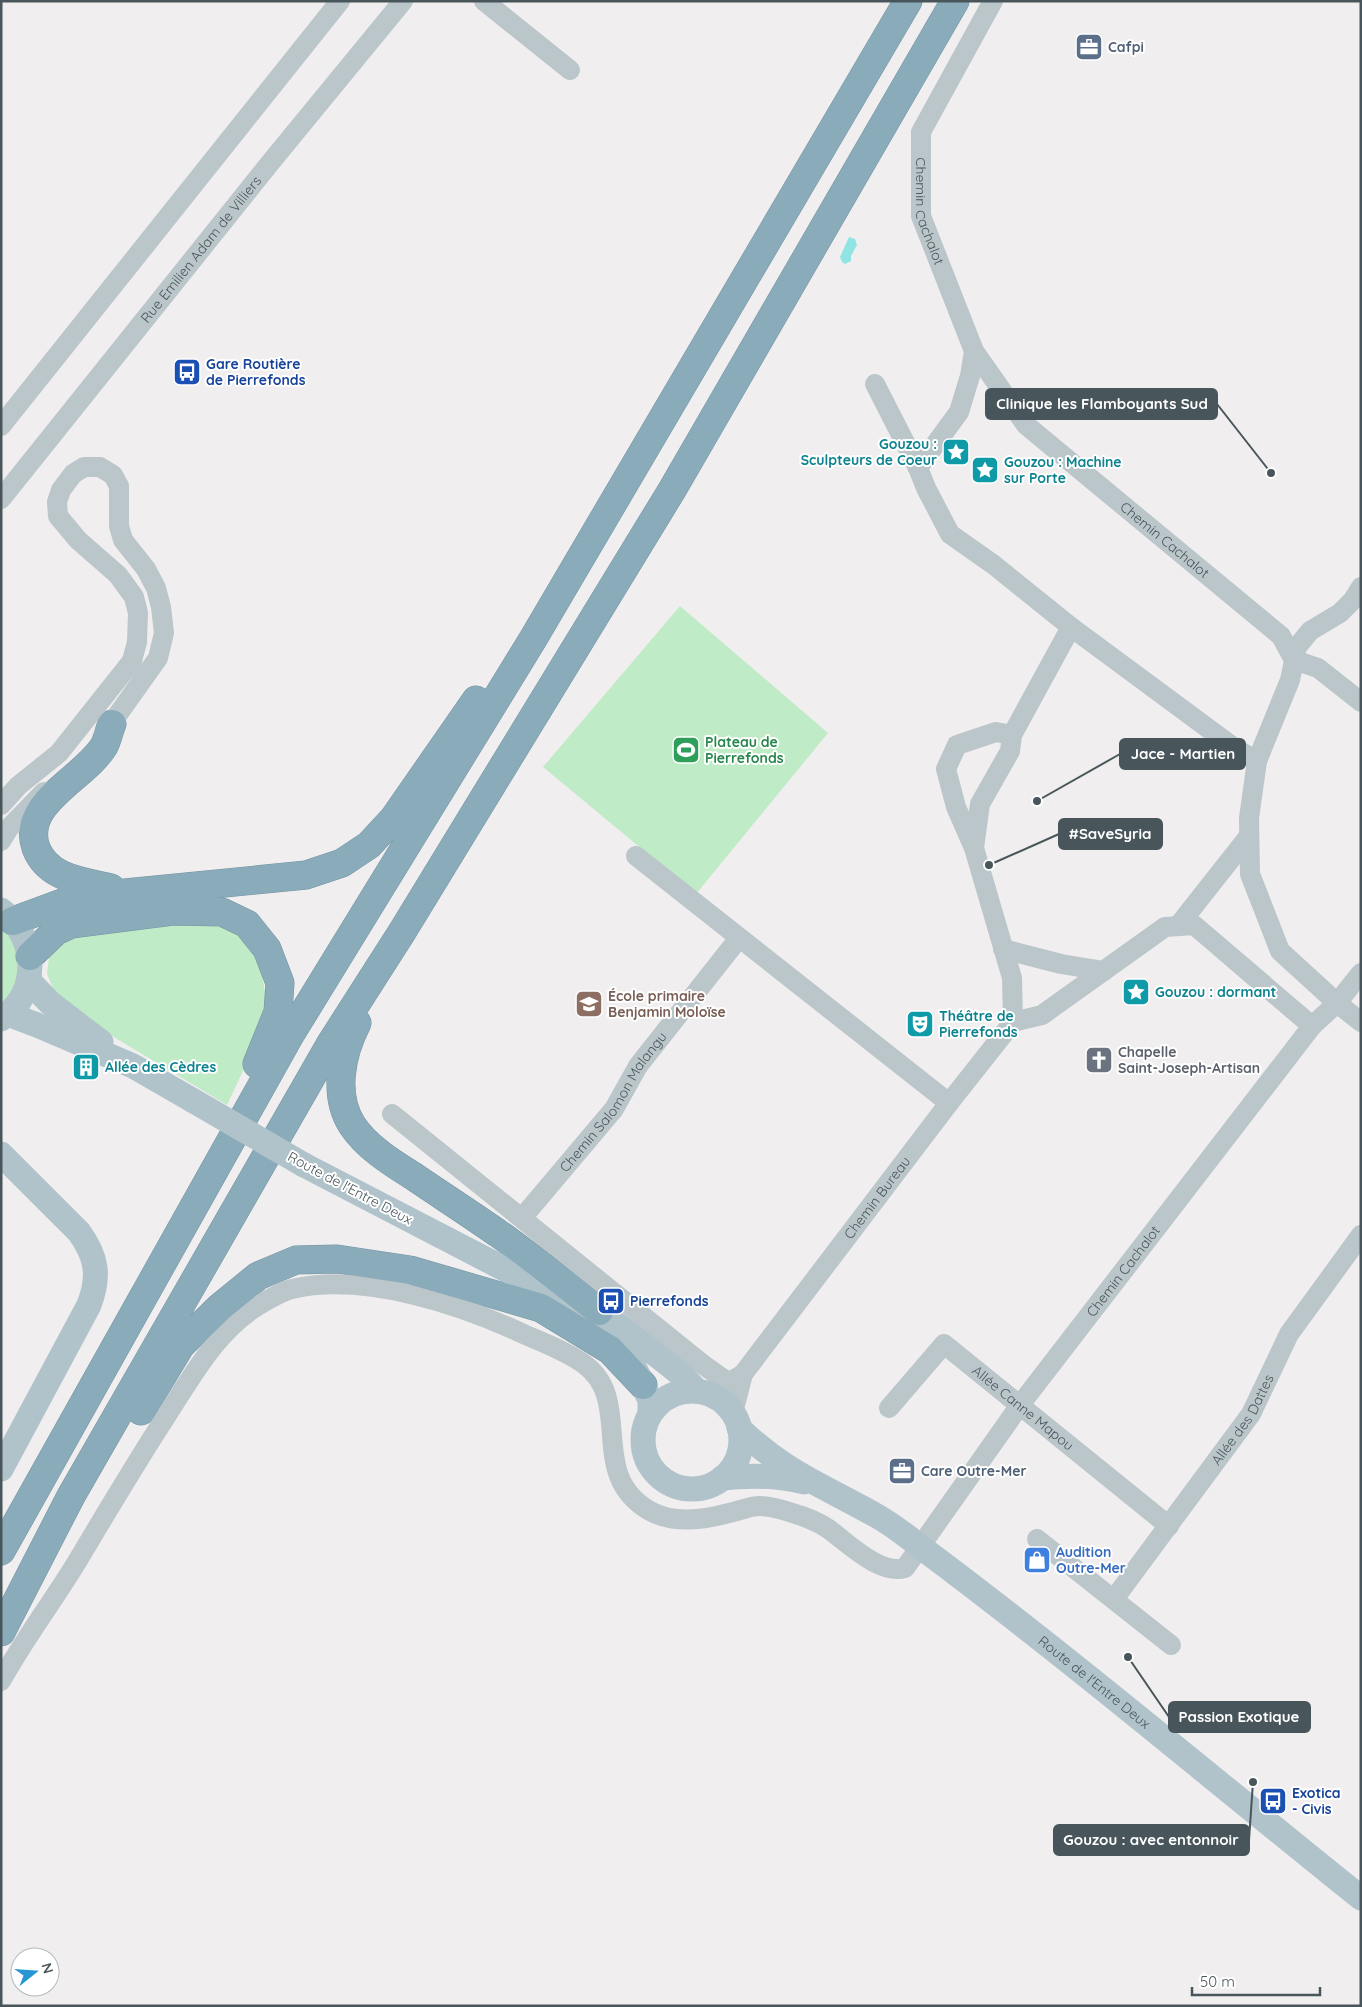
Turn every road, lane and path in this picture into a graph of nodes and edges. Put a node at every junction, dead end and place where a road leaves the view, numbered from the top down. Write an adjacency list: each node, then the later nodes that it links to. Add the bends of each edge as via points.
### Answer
1 (340, 1): 10 (street)
2 (403, 1): 12 (street, Rue Emilien Adam de Villiers)
3 (484, 1): 7 (street)
4 (908, 1): 15 (highway)
5 (955, 1): 29 (highway, via 672,490)
6 (994, 1): 8 (street, Chemin Cachalot, via 921,132 921,216)
7 (570, 70)
8 (974, 351): 11 (street, via 959,412); 16 (street, Chemin Cachalot, via 1026,424 1281,636)
9 (875, 384): 11 (street)
10 (1, 426)
11 (918, 468): 14 (street, via 950,534 994,565)
12 (1, 499)
13 (1361, 587): 16 (street, via 1340,613 1310,631 1296,647)
14 (1071, 628): 19 (street); 20 (street)
15 (534, 639): 26 (highway, via 476,700 394,818 369,845 342,863 306,876); 61 (highway, via 290,1035)
16 (1294, 660): 17 (street, via 1318,668); 20 (street, via 1290,680)
17 (1361, 702)
18 (112, 724): 21 (street, via 158,658 164,633 156,588 123,540 119,486 113,475 100,467 84,467 73,474 61,490 57,502 58,516 78,540 118,575 134,597 138,613 137,642 132,661 59,753 18,786); 23 (street, via 94,748 40,796); 26 (highway, via 104,745 79,774 45,803 34,821 33,840 40,858 67,878)
19 (1012, 734): 24 (street, via 1010,751 980,804); 24 (street, via 996,732 957,745 946,769 956,807)
20 (1258, 761): 22 (street)
21 (1, 805)
22 (1249, 836): 28 (street); 35 (street, via 1250,874 1280,951)
23 (1, 841)
24 (974, 848): 31 (street)
25 (636, 856): 30 (street)
26 (132, 892): 27 (highway, via 76,899)
27 (7, 915): 32 (main road, via 27,943)
28 (1178, 926): 33 (street, via 1165,927); 39 (street, via 1194,924)
29 (402, 932): 47 (highway, via 351,1034 341,1072 342,1101 352,1125 368,1144 501,1235); 63 (highway, via 331,1043 71,1496)
30 (739, 938): 41 (street); 44 (street, Chemin Salomon Malangu, via 638,1066 614,1109)
31 (1003, 949): 33 (street); 37 (street, via 1012,978)
32 (30, 968): 36 (main road, via 24,994); 40 (main road, Route de l'Entre Deux, via 50,1003); 58 (highway, via 41,943 70,924 173,911 222,912 247,924 267,949 280,983 278,1012 259,1060 28,1476)
33 (1104, 971): 37 (street, via 1042,1015)
34 (1361, 973): 35 (street, Chemin Cachalot)
35 (1337, 1004): 38 (street); 39 (street, Chemin Cachalot)
36 (4, 1017): 40 (main road, Route de l'Entre Deux, via 37,1025)
37 (1013, 1022): 41 (street, Chemin Bureau)
38 (1361, 1022)
39 (1312, 1026): 50 (street, Chemin Cachalot)
40 (133, 1066): 46 (main road, Route de l'Entre Deux, bridge, via 304,1165)
41 (949, 1103): 49 (street, Chemin Bureau)
42 (392, 1114): 44 (street)
43 (1, 1154): 54 (main road, via 79,1232 94,1260 96,1276 89,1305)
44 (522, 1218): 49 (street, via 705,1366)
45 (1361, 1235): 57 (street, Allée des Dattes, via 1289,1334 1251,1414)
46 (570, 1303): 47 (main road, Route de l'Entre Deux); 48 (main road, Route de l'Entre Deux, via 626,1350)
47 (599, 1311): 49 (main road, Route de l'Entre Deux, via 683,1376)
48 (644, 1385): 52 (main road, Route de l'Entre Deux, via 650,1400); 63 (highway, via 610,1350 541,1308 410,1270 337,1259 296,1260 258,1276 220,1306 181,1345)
49 (719, 1385): 52 (main road, via 679,1392 663,1400); 53 (street, Chemin Bureau); 53 (main road, via 722,1401)
50 (1020, 1406): 51 (street, Allée Canne Mapou, via 944,1344); 57 (street, Allée Canne Mapou); 60 (street, Chemin Cachalot)
51 (889, 1408)
52 (650, 1413): 55 (main road, via 644,1429 643,1446 648,1462 659,1476 690,1489 707,1487)
53 (736, 1420): 55 (main road, via 740,1446 734,1464); 56 (main road, Route de l'Entre Deux, via 753,1442)
54 (1, 1469)
55 (722, 1478): 56 (main road, Route de l'Entre Deux, via 755,1475)
56 (814, 1484): 60 (main road, Route de l'Entre Deux, via 877,1516)
57 (1169, 1526): 62 (street, Allée des Dattes)
58 (1, 1536)
59 (1037, 1539): 62 (street)
60 (921, 1547): 65 (street, Chemin Cachalot, via 905,1568 897,1571 862,1556 832,1531 776,1508 756,1506 709,1519 680,1520 654,1514 635,1502 621,1483 614,1465 608,1402 600,1380 587,1366 491,1318 438,1301 389,1289 326,1284 289,1290 261,1303 209,1350); 66 (main road, Route de l'Entre Deux, via 1021,1623)
61 (1, 1551)
62 (1114, 1599): 64 (street)
63 (4, 1627)
64 (1171, 1645)
65 (1, 1681)
66 (1361, 1898)

